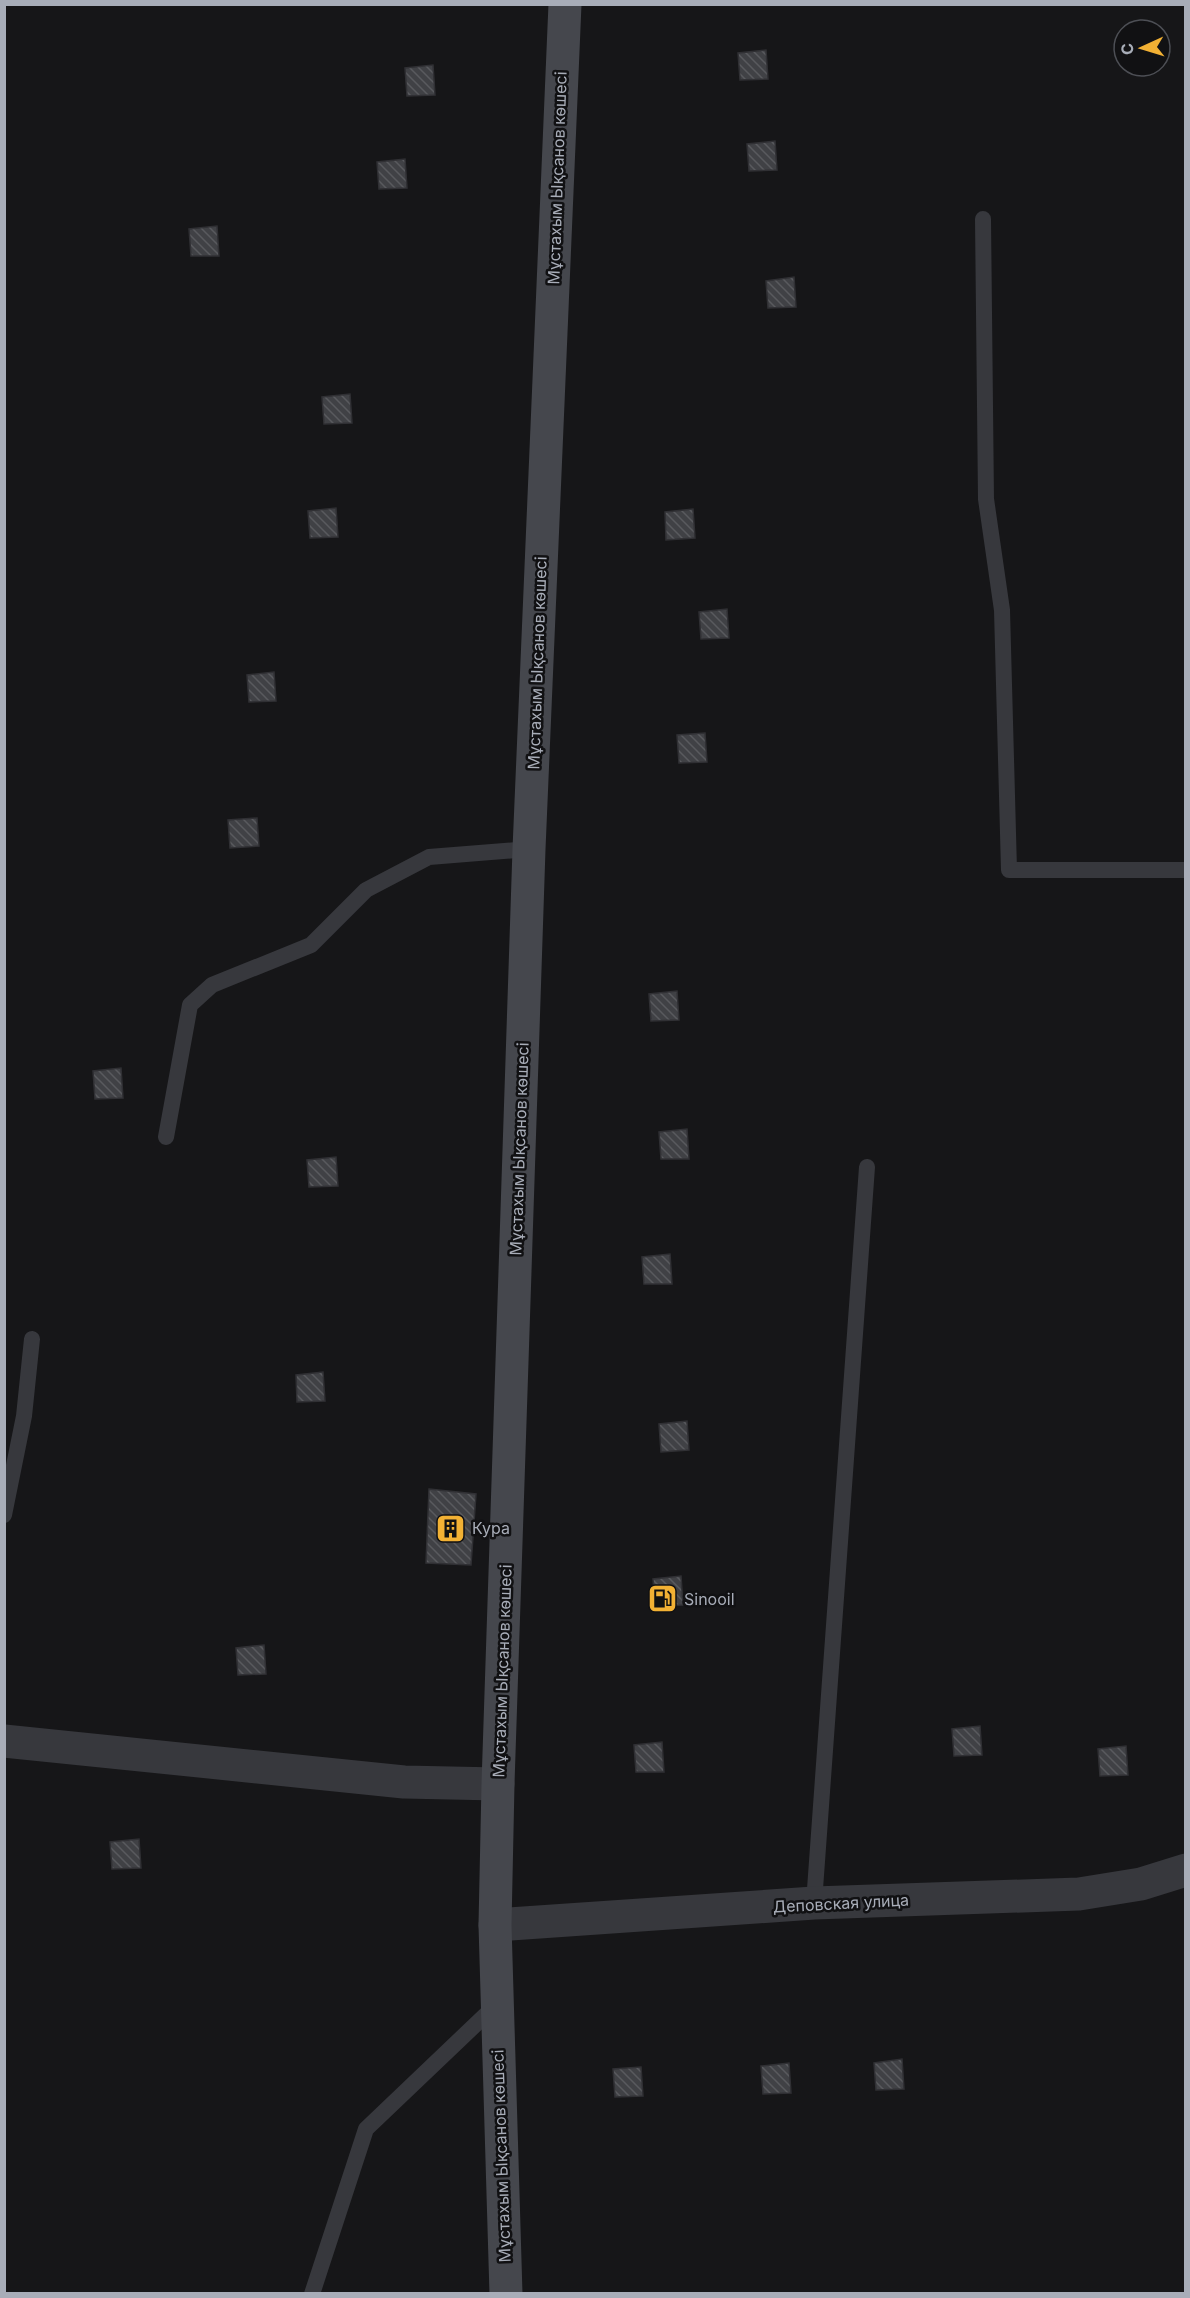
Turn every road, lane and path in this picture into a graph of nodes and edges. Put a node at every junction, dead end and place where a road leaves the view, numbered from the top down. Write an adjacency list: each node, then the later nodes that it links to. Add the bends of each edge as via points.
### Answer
1 (565, 4): 3 (main road, Мұстахым Ықсанов көшесі)
2 (983, 219): 4 (lane, via 986,499 1002,610 1009,870)
3 (529, 849): 5 (lane, via 429,857 366,890 311,945 212,985 190,1005); 10 (main road, Мұстахым Ықсанов көшесі)
4 (1185, 870)
5 (166, 1137)
6 (867, 1167): 12 (lane)
7 (32, 1339): 8 (lane, via 24,1416)
8 (4, 1515)
9 (4, 1741): 10 (street, via 404,1782)
10 (498, 1784): 13 (main road, Мұстахым Ықсанов көшесі)
11 (1185, 1870): 12 (street, Деповская улица, via 1141,1884 1078,1894)
12 (814, 1903): 13 (street, Деповская улица)
13 (495, 1925): 14 (main road, Мұстахым Ықсанов көшесі)
14 (496, 2005): 15 (lane, via 366,2129); 16 (main road, Мұстахым Ықсанов көшесі)
15 (312, 2294)
16 (506, 2294)

